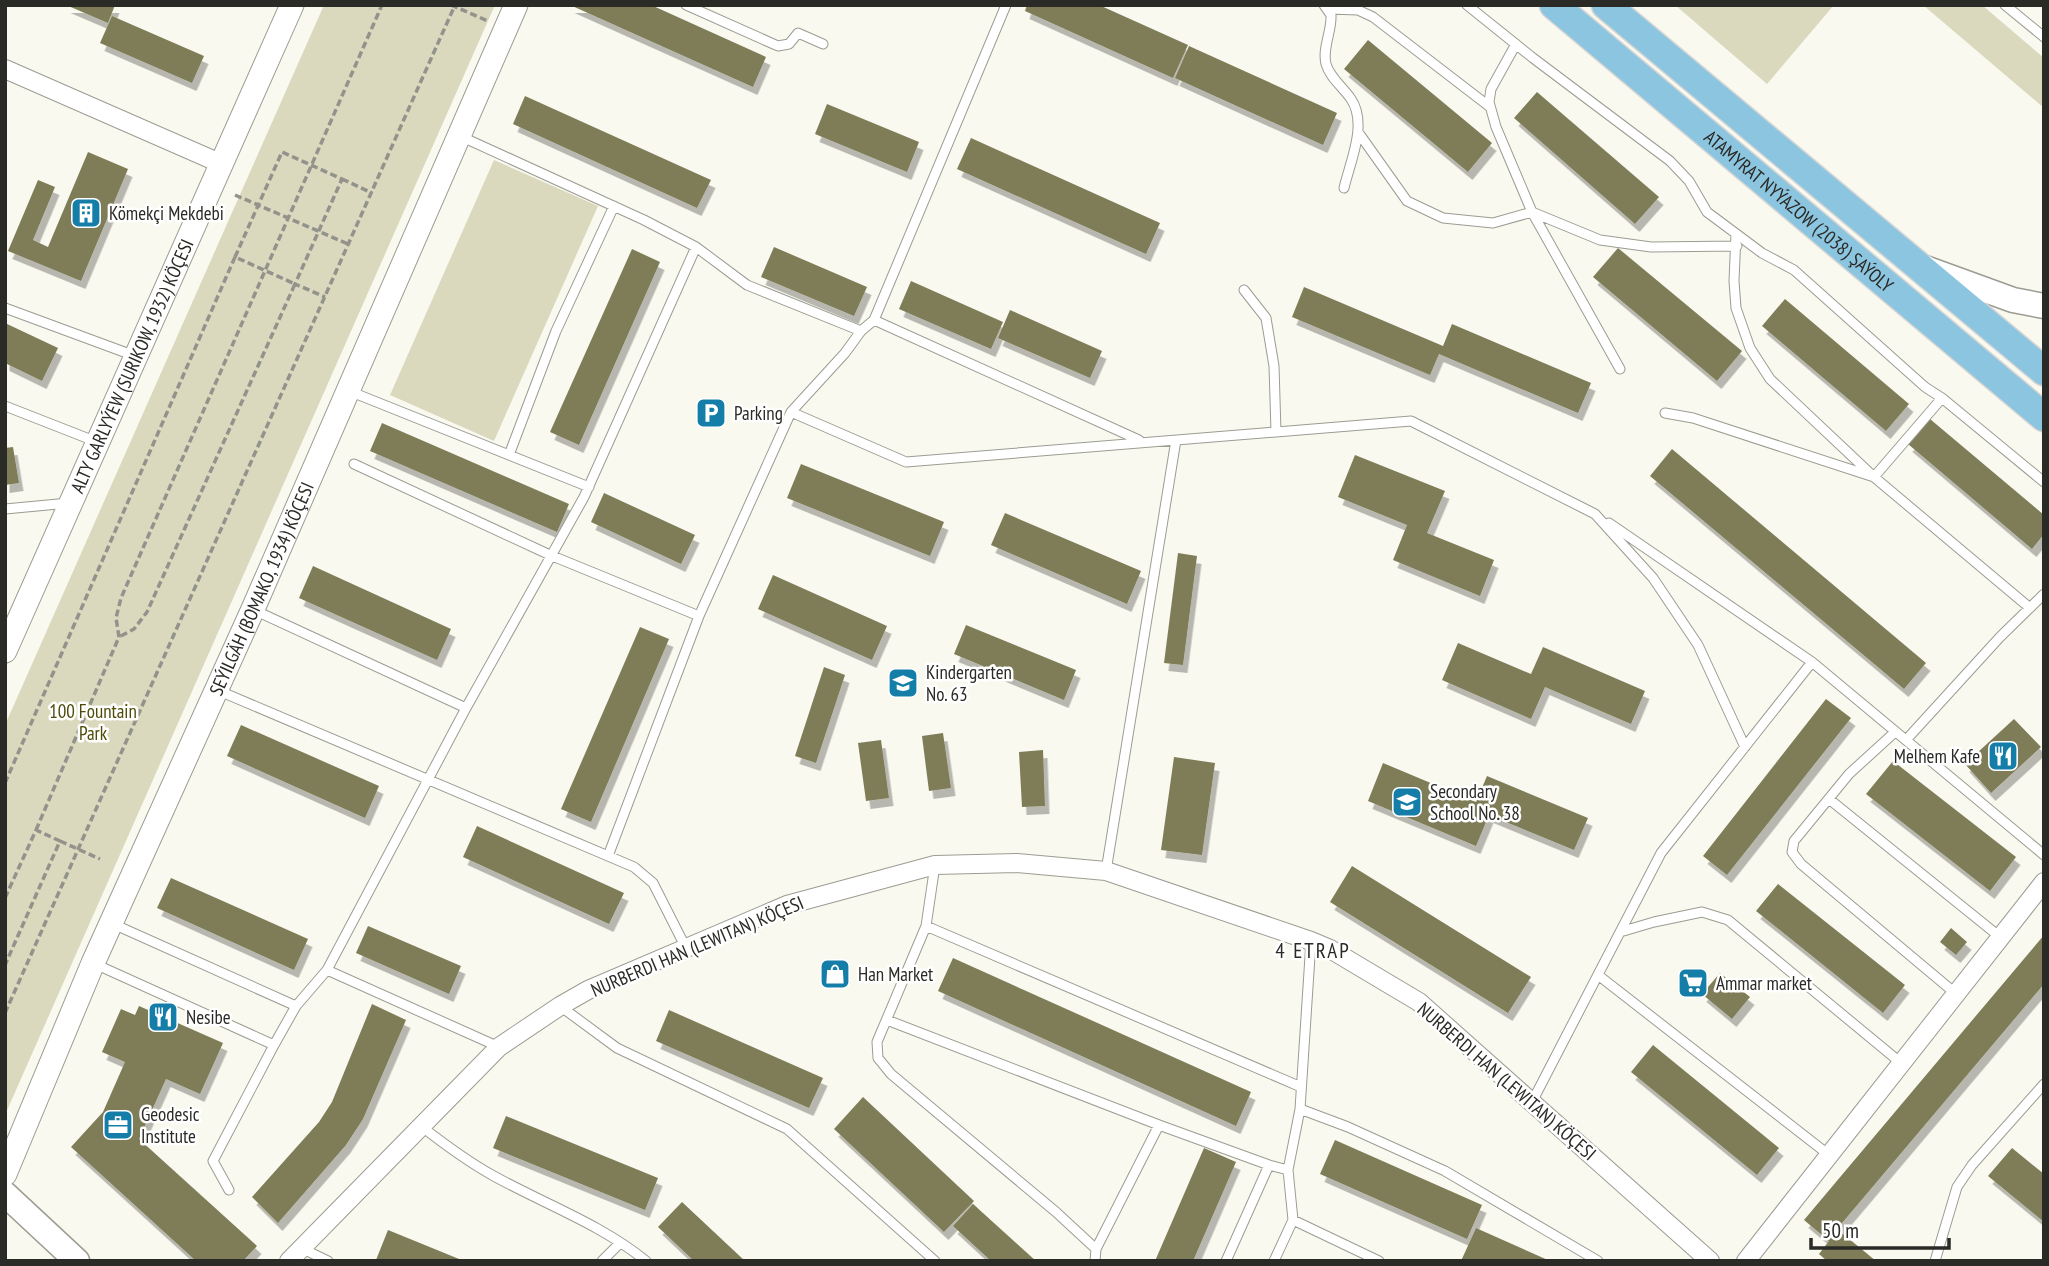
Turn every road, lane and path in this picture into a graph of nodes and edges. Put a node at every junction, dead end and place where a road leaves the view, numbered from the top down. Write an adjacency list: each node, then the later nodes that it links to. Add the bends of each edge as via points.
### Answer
1 (292, 5): 20 (street, ALTY GARLYÝEW (SURIKOW, 1932) KÖÇESI)
2 (382, 5): 21 (path)
3 (516, 5): 19 (street, SEÝILGÄH (BOMAKO, 1934) KÖÇESI)
4 (686, 5): 14 (lane, via 778,46 789,44 798,33)
5 (1006, 5): 43 (lane)
6 (1467, 5): 15 (lane)
7 (1553, 5): 53 (main road, ATAMYRAT NYÝAZOW (2038) ŞAÝOLY)
8 (1606, 5): 36 (main road, ATAMYRAT NYÝAZOW (2038) ŞAÝOLY)
9 (2005, 5): 13 (lane)
10 (454, 6): 12 (path); 24 (path)
11 (1326, 7): 17 (lane, via 1358,10 1373,17); 18 (lane, via 1331,24 1326,66 1352,99)
12 (491, 23)
13 (2044, 37)
14 (823, 44)
15 (1516, 44): 17 (lane, via 1492,89); 31 (lane, via 1670,161 1689,181 1707,212)
16 (5, 69): 20 (street)
17 (1491, 108): 28 (lane)
18 (1358, 132): 23 (lane); 28 (lane, via 1407,201 1443,218 1493,223)
19 (458, 135): 27 (lane); 48 (street, SEÝILGÄH (BOMAKO, 1934) KÖÇESI)
20 (222, 164): 45 (street, ALTY GARLYÝEW (SURIKOW, 1932) KÖÇESI)
21 (312, 165): 22 (path); 26 (path, via 282,152); 29 (path)
22 (342, 179): 24 (path); 30 (path)
23 (1344, 188)
24 (372, 192): 32 (path)
25 (235, 194): 26 (path)
26 (259, 205): 29 (path); 35 (path)
27 (614, 206): 34 (lane); 58 (lane, via 556,331)
28 (1532, 212): 33 (lane, via 1600,240 1651,247); 46 (lane)
29 (288, 218): 30 (path); 37 (path)
30 (319, 232): 32 (path); 38 (path)
31 (1736, 233): 33 (lane); 49 (lane, via 1794,270)
32 (348, 244): 40 (path)
33 (1737, 246): 60 (lane, via 1736,308 1750,348 1770,379)
34 (696, 247): 44 (lane, via 747,285); 62 (lane)
35 (235, 257): 37 (path); 80 (path)
36 (1921, 266): 41 (main road, via 2013,300); 47 (main road, ATAMYRAT NYÝAZOW (2038) ŞAÝOLY)
37 (265, 270): 38 (path); 71 (path, via 121,598 116,618)
38 (295, 284): 40 (path); 71 (path, via 147,612 134,629)
39 (1244, 290): 54 (lane, via 1266,318 1274,366)
40 (325, 297): 84 (path)
41 (2044, 306)
42 (5, 308): 45 (lane)
43 (874, 320): 44 (lane); 56 (lane)
44 (862, 331): 51 (lane)
45 (136, 356): 57 (street, ALTY GARLYÝEW (SURIKOW, 1932) KÖÇESI)
46 (1619, 369)
47 (2044, 371)
48 (348, 390): 58 (lane); 69 (street, SEÝILGÄH (BOMAKO, 1934) KÖÇESI)
49 (1942, 398): 60 (lane); 61 (lane)
50 (5, 406): 57 (lane)
51 (791, 412): 56 (lane, via 906,462); 70 (lane)
52 (1665, 413): 60 (lane)
53 (2044, 417)
54 (1276, 432): 55 (lane); 65 (lane, via 1411,421)
55 (1177, 440): 56 (lane); 89 (lane)
56 (1141, 441)
57 (98, 442): 63 (street, ALTY GARLYÝEW (SURIKOW, 1932) KÖÇESI)
58 (509, 455): 62 (lane)
59 (354, 464): 66 (lane)
60 (1874, 477): 68 (lane)
61 (2044, 482)
62 (589, 487): 66 (lane)
63 (71, 503): 64 (lane); 72 (street, ALTY GARLYÝEW (SURIKOW, 1932) KÖÇESI)
64 (5, 509)
65 (1595, 514): 73 (lane); 78 (lane, via 1653,578 1698,645)
66 (550, 555): 70 (lane); 75 (lane)
67 (2044, 594): 68 (lane)
68 (2030, 608): 77 (lane)
69 (253, 609): 74 (street, SEÝILGÄH (BOMAKO, 1934) KÖÇESI); 75 (lane)
70 (699, 616): 86 (lane)
71 (119, 637): 82 (path)
72 (5, 651)
73 (1812, 662): 76 (lane); 78 (lane)
74 (216, 690): 79 (lane); 92 (street, SEÝILGÄH (BOMAKO, 1934) KÖÇESI)
75 (466, 708): 79 (lane)
76 (1895, 732): 77 (lane); 81 (lane)
77 (1906, 740): 85 (lane)
78 (1745, 747): 94 (lane, via 1661,853)
79 (427, 780): 86 (lane); 100 (lane)
80 (5, 783)
81 (1829, 799): 95 (lane); 102 (lane, via 1794,841 1794,856)
82 (36, 830): 83 (path); 91 (path)
83 (60, 841): 84 (path); 99 (path)
84 (78, 849): 87 (path); 105 (path)
85 (2044, 855)
86 (608, 856): 97 (lane, via 634,867 653,883)
87 (100, 859)
88 (935, 865): 89 (street, NURBERDI HAN (LEWITAN) KÖÇESI, via 1017,863); 93 (lane); 97 (street, NURBERDI HAN (LEWITAN) KÖÇESI, via 787,905)
89 (1106, 871): 96 (street, NURBERDI HAN (LEWITAN) KÖÇESI)
90 (2044, 882): 95 (street)
91 (5, 898)
92 (111, 923): 98 (street, SEÝILGÄH (BOMAKO, 1934) KÖÇESI); 103 (lane)
93 (926, 926): 106 (lane); 111 (lane)
94 (1620, 932): 101 (lane); 109 (lane, via 1702,912 1728,920)
95 (2000, 937): 102 (street)
96 (1311, 941): 111 (lane); 112 (street, NURBERDI HAN (LEWITAN) KÖÇESI, via 1419,1002)
97 (686, 948): 104 (street, NURBERDI HAN (LEWITAN) KÖÇESI)
98 (93, 963): 107 (lane); 119 (street, SEÝILGÄH (BOMAKO, 1934) KÖÇESI)
99 (5, 965)
100 (327, 970): 103 (lane); 108 (lane)
101 (1598, 975): 112 (lane); 116 (lane)
102 (1955, 993): 109 (street)
103 (296, 1006): 107 (lane)
104 (560, 1006): 108 (street, NURBERDI HAN (LEWITAN) KÖÇESI); 132 (lane, via 617,1048 787,1129)
105 (5, 1013)
106 (887, 1020): 114 (lane); 125 (lane, via 877,1042 878,1058 891,1074)
107 (274, 1045): 120 (lane, via 212,1161)
108 (499, 1047): 115 (street, NURBERDI HAN (LEWITAN) KÖÇESI)
109 (1901, 1063): 116 (street)
110 (2044, 1084): 140 (lane, via 1957,1187)
111 (1301, 1087): 113 (lane)
112 (1532, 1102): 138 (street, NURBERDI HAN (LEWITAN) KÖÇESI)
113 (1300, 1109): 118 (lane); 137 (lane, via 1445,1171)
114 (1159, 1125): 117 (lane); 125 (lane)
115 (421, 1126): 124 (lane, via 492,1175); 126 (street, NURBERDI HAN (LEWITAN) KÖÇESI)
116 (1829, 1155): 139 (street)
117 (1269, 1165): 118 (lane); 134 (lane)
118 (1288, 1170): 123 (lane)
119 (5, 1174)
120 (229, 1190)
121 (5, 1194): 128 (main road)
122 (5, 1212): 127 (main road)
123 (1293, 1220): 135 (lane); 136 (lane)
124 (620, 1243): 130 (lane); 131 (lane)
125 (1096, 1249): 133 (lane)
126 (295, 1254): 129 (lane)
127 (57, 1261)
128 (78, 1261)
129 (328, 1261)
130 (602, 1261)
131 (646, 1261)
132 (935, 1261)
133 (1095, 1261)
134 (1226, 1261)
135 (1274, 1261)
136 (1379, 1261)
137 (1598, 1261)
138 (1710, 1261)
139 (1746, 1261)
140 (1935, 1261)

